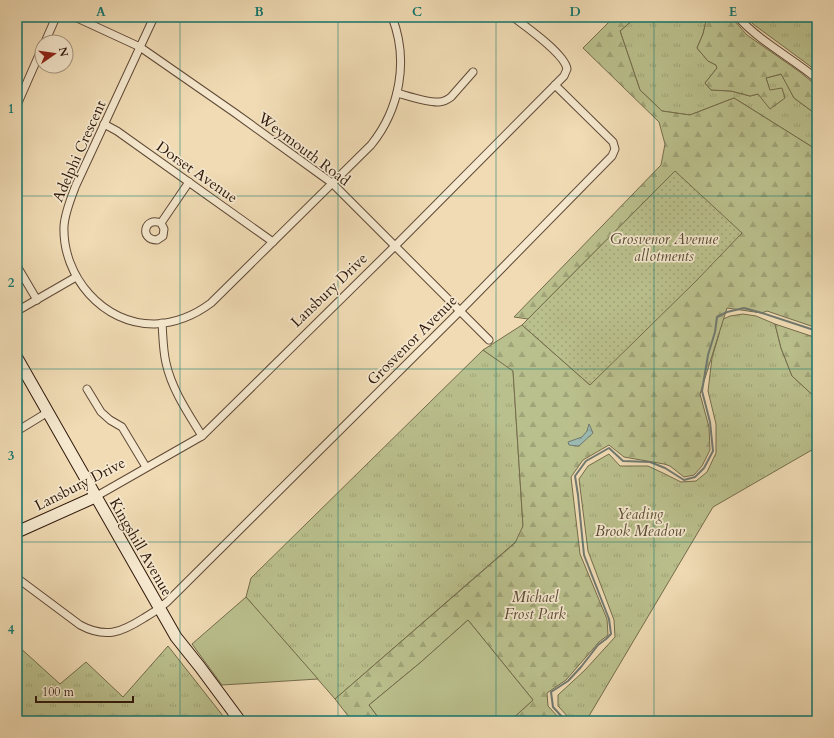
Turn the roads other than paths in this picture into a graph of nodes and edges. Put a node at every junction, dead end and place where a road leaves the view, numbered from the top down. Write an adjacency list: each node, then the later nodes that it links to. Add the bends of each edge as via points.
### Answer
1 (56, 17): 7 (street)
2 (75, 17): 8 (street, Weymouth Road)
3 (154, 17): 8 (street, Adelphi Crescent)
4 (392, 17): 13 (street, Adelphi Crescent, via 400,54)
5 (512, 17): 12 (street, Lansbury Drive, via 534,32 566,63 567,71)
6 (738, 17): 11 (street, via 762,39)
7 (49, 34)
8 (140, 47): 15 (street, Adelphi Crescent); 17 (street, Weymouth Road)
9 (34, 66): 14 (street)
10 (473, 72): 13 (street, via 448,100 441,102)
11 (817, 78)
12 (555, 85): 20 (street, Lansbury Drive); 25 (street, Grosvenor Avenue, via 613,142 615,152)
13 (398, 93): 17 (street, Adelphi Crescent, via 390,114 371,145)
14 (17, 105)
15 (104, 124): 16 (street, Dorset Avenue); 22 (street, Adelphi Crescent, via 76,185 65,218 65,244)
16 (189, 182): 18 (street); 19 (street, Dorset Avenue)
17 (332, 183): 19 (street, Adelphi Crescent); 20 (street, Weymouth Road)
18 (160, 223)
19 (273, 242): 26 (street, Adelphi Crescent, via 205,307 183,318)
20 (395, 246): 25 (street, Weymouth Road); 32 (street, Lansbury Drive)
21 (17, 266): 23 (street)
22 (76, 277): 23 (street); 26 (street, Adelphi Crescent, via 85,291 117,315 141,323)
23 (37, 300): 24 (street)
24 (17, 311)
25 (460, 311): 27 (street, Weymouth Road); 37 (street, Grosvenor Avenue)
26 (162, 323): 32 (street, via 164,354 170,377)
27 (489, 340)
28 (17, 358): 30 (street, Kingshill Avenue)
29 (87, 389): 33 (street, via 101,412 122,427)
30 (48, 412): 31 (street); 34 (street, Kingshill Avenue)
31 (17, 431)
32 (202, 436): 33 (street, Lansbury Drive)
33 (146, 467): 34 (street, Lansbury Drive)
34 (95, 496): 35 (street, Lansbury Drive); 37 (street, Kingshill Avenue)
35 (17, 532)
36 (17, 578): 37 (street, Grosvenor Avenue, via 90,630 116,632)
37 (160, 609): 38 (street, Kingshill Avenue, via 176,637)
38 (240, 721)

